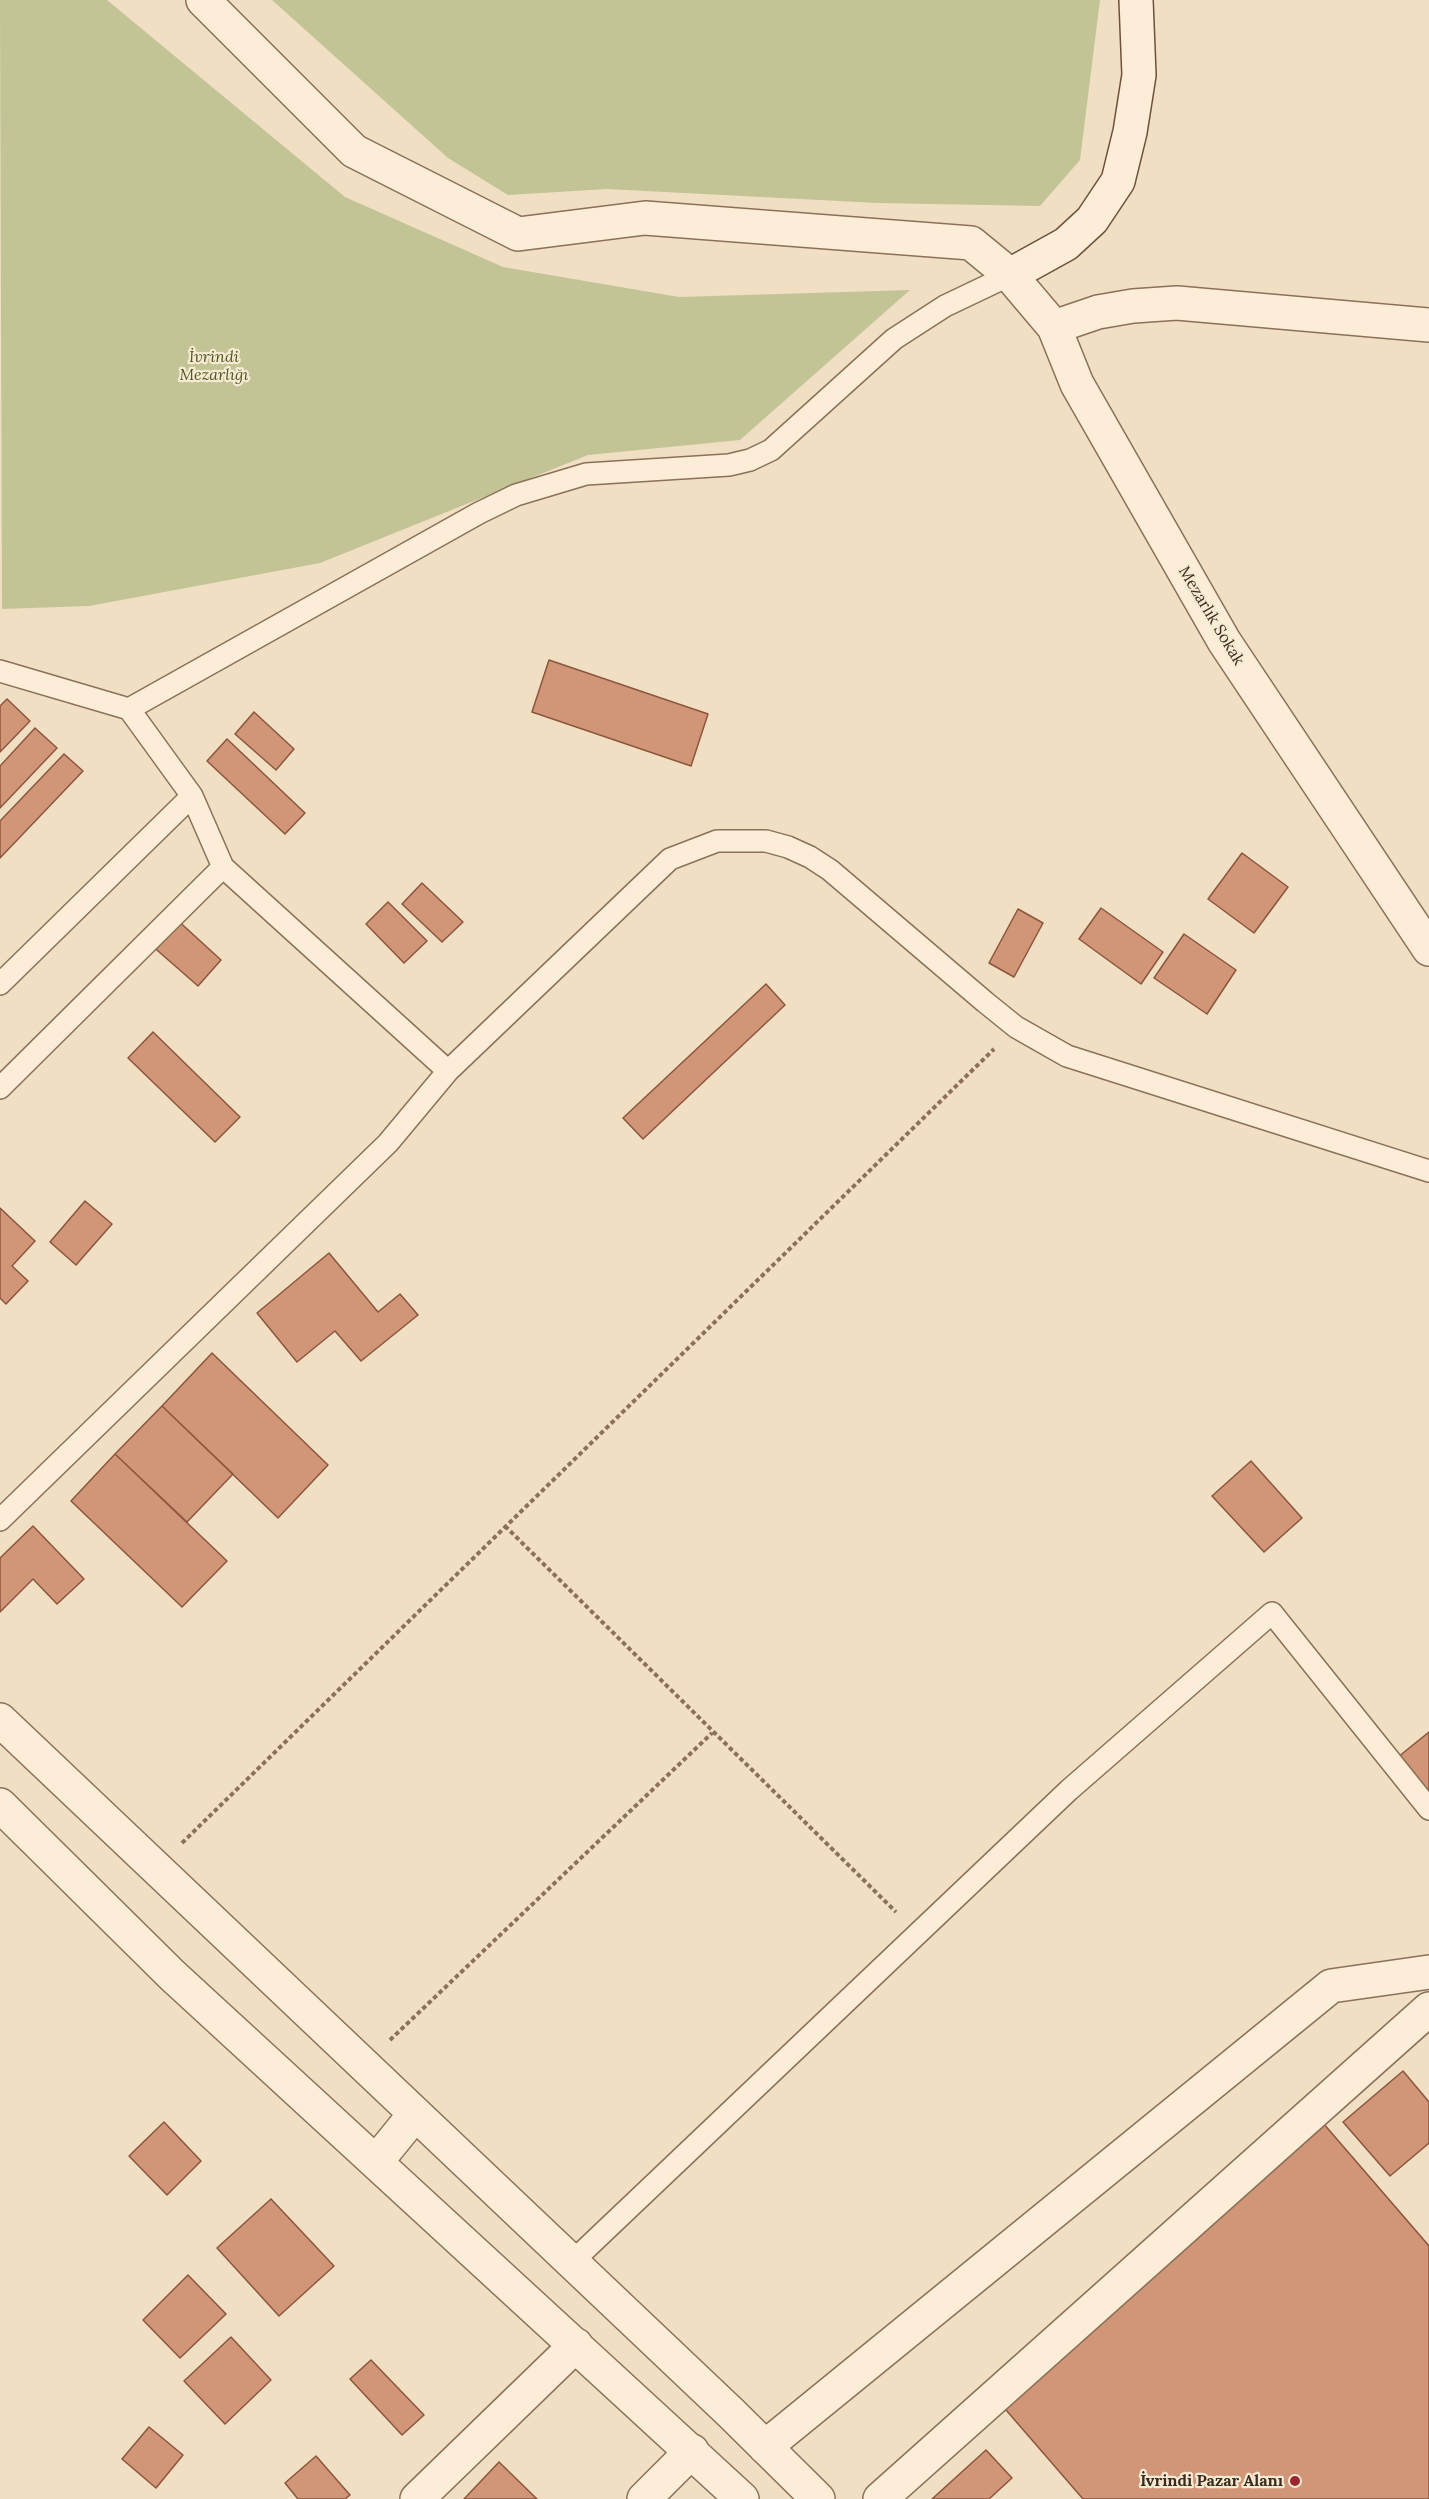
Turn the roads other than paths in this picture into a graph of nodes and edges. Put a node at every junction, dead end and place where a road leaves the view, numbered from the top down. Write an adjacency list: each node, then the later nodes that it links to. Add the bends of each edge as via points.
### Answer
1 (203, 0): 3 (street, Mezarlık Sokak, via 354,151 518,234 645,218 971,243)
2 (1136, 0): 3 (street, via 1139,75 1118,181 1092,220 1066,244)
3 (1010, 275): 5 (street, Mezarlık Sokak); 7 (lane, via 945,306 894,339 771,450 729,465 586,474 516,495)
4 (1429, 324): 5 (street, via 1177,303 1098,312)
5 (1054, 327): 10 (street, Mezarlık Sokak, via 1077,384 1224,641)
6 (0, 671): 7 (lane)
7 (129, 709): 8 (lane)
8 (192, 796): 9 (lane); 11 (lane)
9 (223, 867): 12 (lane); 13 (lane)
10 (1429, 949)
11 (0, 984)
12 (448, 1071): 14 (lane, via 670,859 701,846 734,840 766,841 810,856 830,870 1016,1027 1066,1056); 15 (lane, via 388,1143)
13 (0, 1088)
14 (1429, 1171)
15 (0, 1520)
16 (0, 1720): 21 (street)
17 (0, 1805): 22 (street, via 172,1975)
18 (1429, 1809): 23 (lane, via 1272,1613 1069,1790)
19 (1429, 1971): 25 (street, via 1331,1986)
20 (1429, 2010): 31 (street)
21 (415, 2114): 22 (street); 23 (street)
22 (376, 2162): 24 (street)
23 (572, 2262): 25 (street)
24 (576, 2345): 26 (street); 27 (street)
25 (765, 2447): 30 (street)
26 (692, 2451): 28 (street); 29 (street)
27 (417, 2499)
28 (644, 2499)
29 (742, 2499)
30 (818, 2499)
31 (880, 2499)

